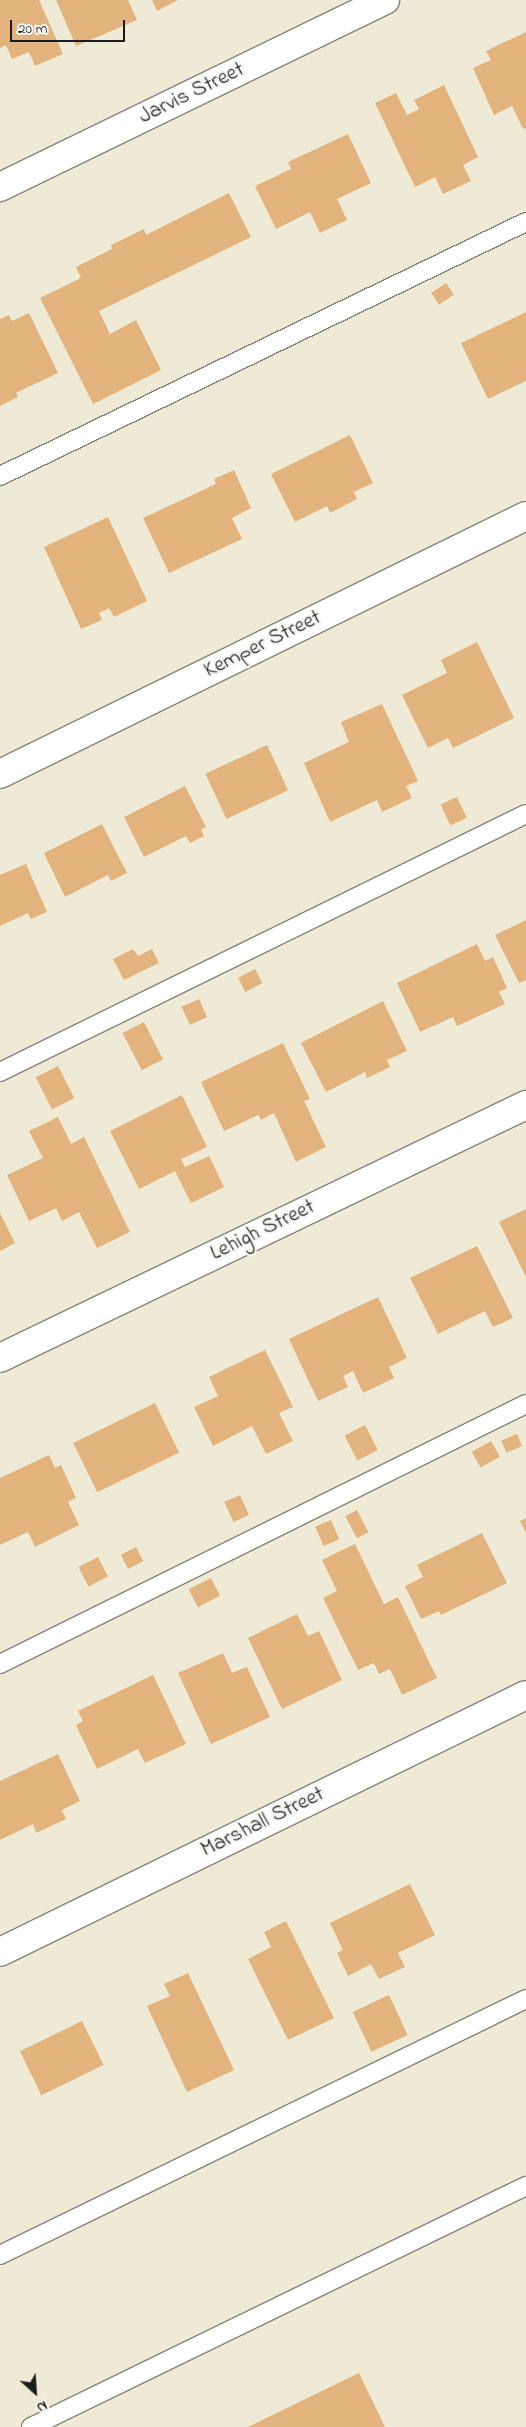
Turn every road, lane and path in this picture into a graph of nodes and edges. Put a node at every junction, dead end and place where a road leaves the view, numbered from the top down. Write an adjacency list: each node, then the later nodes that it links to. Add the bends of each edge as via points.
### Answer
1 (385, 0): 2 (street, Jarvis Street)
2 (0, 187)
3 (526, 222): 4 (lane)
4 (0, 476)
5 (526, 516): 6 (street, Kemper Street)
6 (0, 774)
7 (526, 814): 8 (lane)
8 (0, 1072)
9 (526, 1105): 10 (street, Lehigh Street)
10 (0, 1358)
11 (526, 1404): 12 (lane)
12 (0, 1664)
13 (526, 1695): 14 (street, Marshall Street)
14 (0, 1952)
15 (526, 1999): 17 (lane)
16 (526, 2186): 18 (lane)
17 (0, 2255)
18 (31, 2427)

